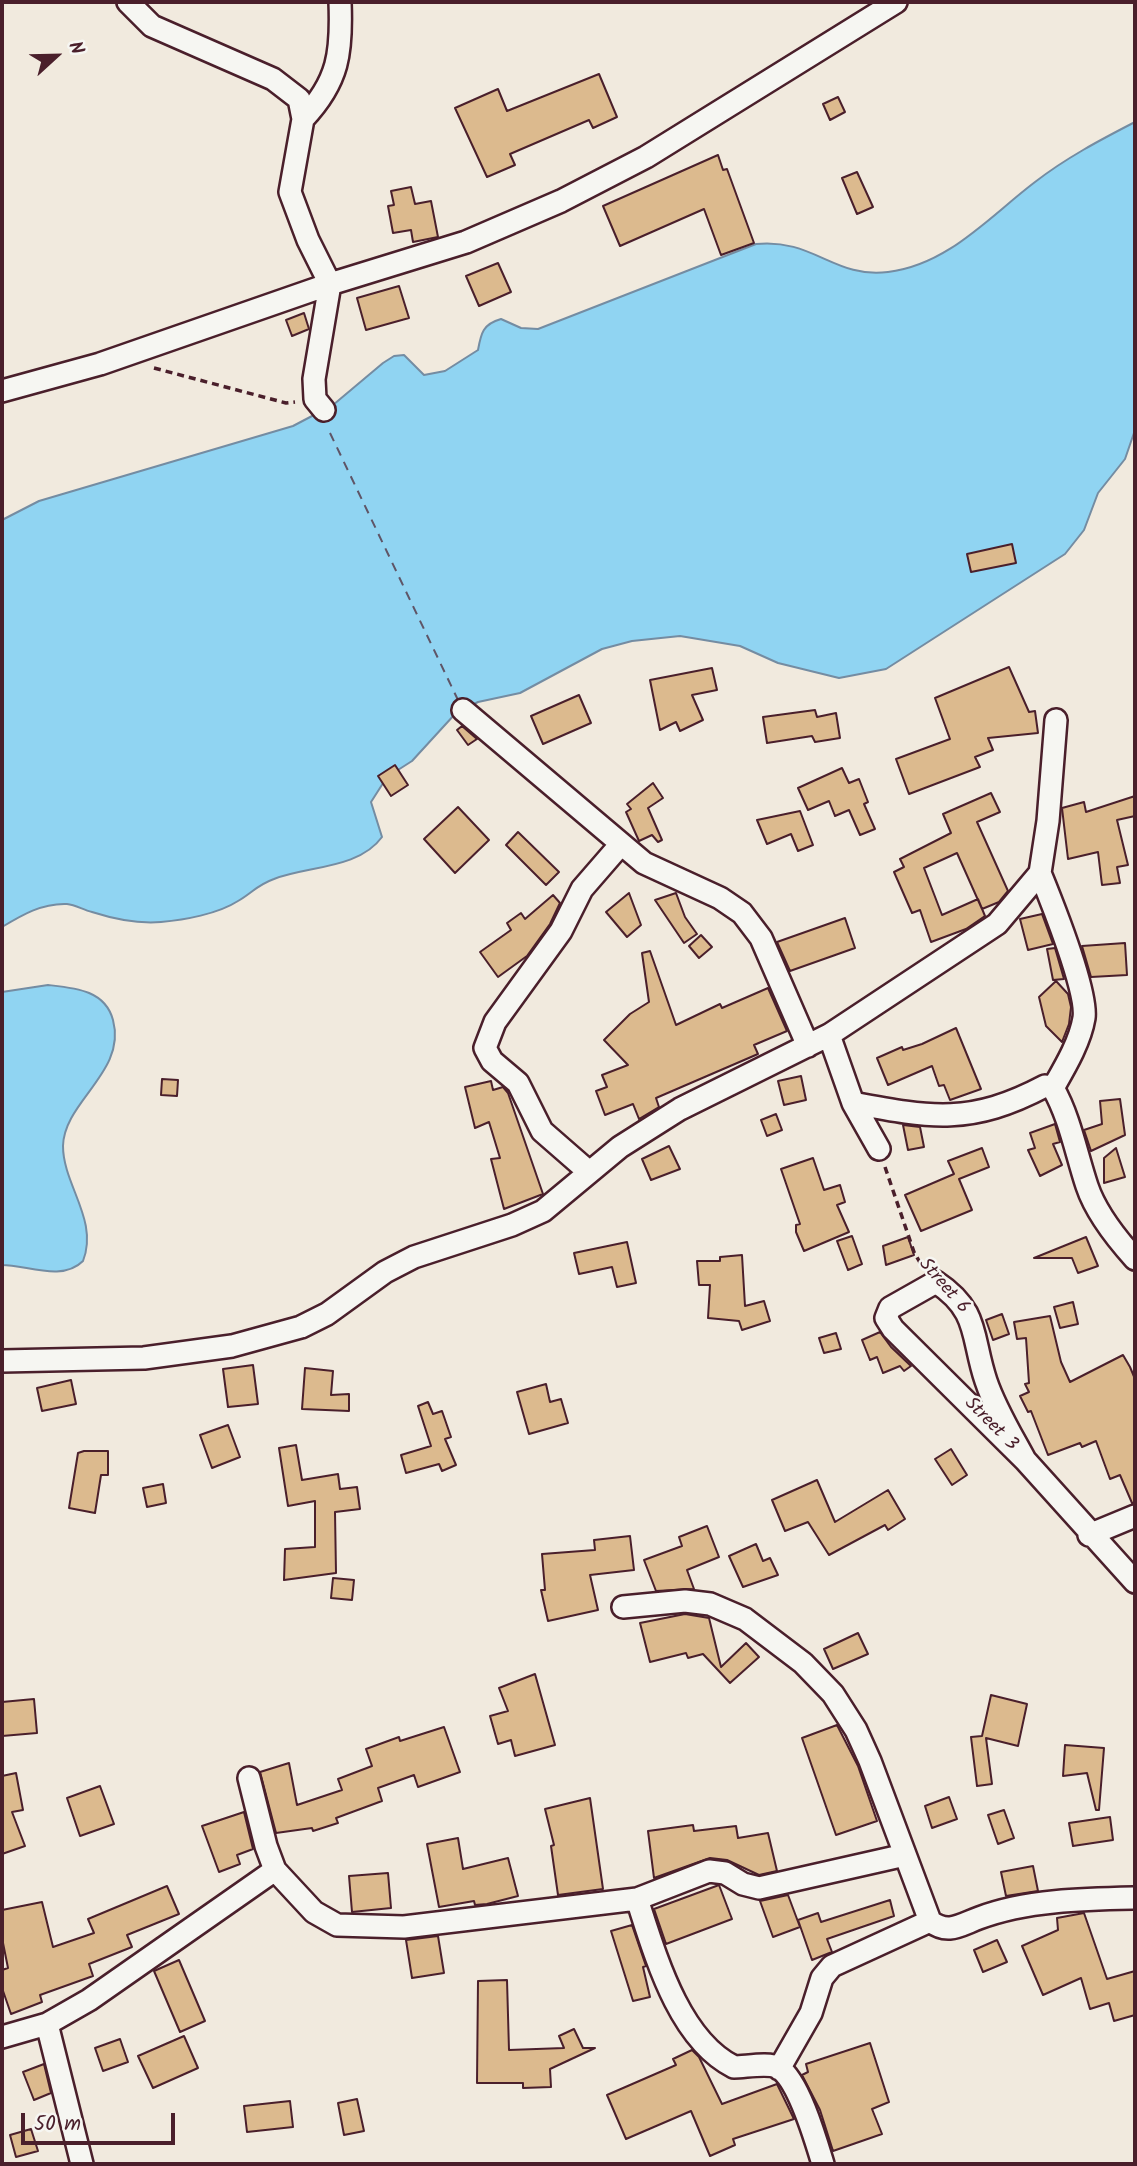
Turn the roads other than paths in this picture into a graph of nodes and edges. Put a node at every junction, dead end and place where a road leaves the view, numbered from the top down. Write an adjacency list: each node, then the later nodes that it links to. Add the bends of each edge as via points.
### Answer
1 (128, 2): 4 (street, via 152,26 272,79 299,99)
2 (340, 2): 4 (street, via 339,59 324,96)
3 (896, 2): 5 (street, via 646,157 561,201 466,242)
4 (303, 119): 5 (street, via 290,192)
5 (330, 284): 6 (street, via 122,356); 7 (street, via 314,379)
6 (2, 391)
7 (320, 405)
8 (463, 710): 10 (street)
9 (1056, 720): 11 (street)
10 (621, 844): 13 (street, via 643,863 733,906 752,923); 17 (street, via 582,889 561,931 495,1022 485,1048 492,1061 518,1083 542,1131)
11 (1040, 873): 12 (street, via 997,924); 14 (street, via 1073,967 1084,1017 1068,1063)
12 (829, 1035): 13 (street); 15 (street)
13 (808, 1046): 17 (street, via 680,1110)
14 (1053, 1087): 15 (street, via 1045,1086 992,1109 958,1115 919,1116); 18 (street, via 1087,1188 1102,1217)
15 (853, 1102): 16 (street)
16 (879, 1149)
17 (589, 1172): 20 (street, via 543,1211 414,1257 301,1327 232,1346 144,1358)
18 (1135, 1259)
19 (936, 1282): 21 (street, Street 6, via 965,1307 974,1324 986,1382); 21 (street, Street 3, via 890,1308 888,1323)
20 (2, 1361)
21 (1025, 1460): 23 (street, Street 3)
22 (1135, 1516): 23 (street)
23 (1089, 1535): 24 (street, Street 3)
24 (1135, 1582)
25 (623, 1607): 27 (street, via 685,1601 710,1604 745,1619 803,1663 833,1694 856,1730)
26 (249, 1778): 28 (street)
27 (905, 1855): 30 (street, via 759,1888 725,1872 709,1871); 31 (street)
28 (275, 1870): 30 (street, via 314,1912 337,1925 404,1927); 32 (street, via 89,2000)
29 (1135, 1898): 31 (street, via 1091,1897 1047,1904 983,1916 952,1930)
30 (637, 1899): 34 (street, via 659,1967 695,2034 734,2067)
31 (930, 1921): 34 (street, via 832,1966)
32 (47, 2024): 33 (street); 35 (street)
33 (2, 2037)
34 (779, 2068): 36 (street, via 810,2124)
35 (82, 2164)
36 (823, 2164)

